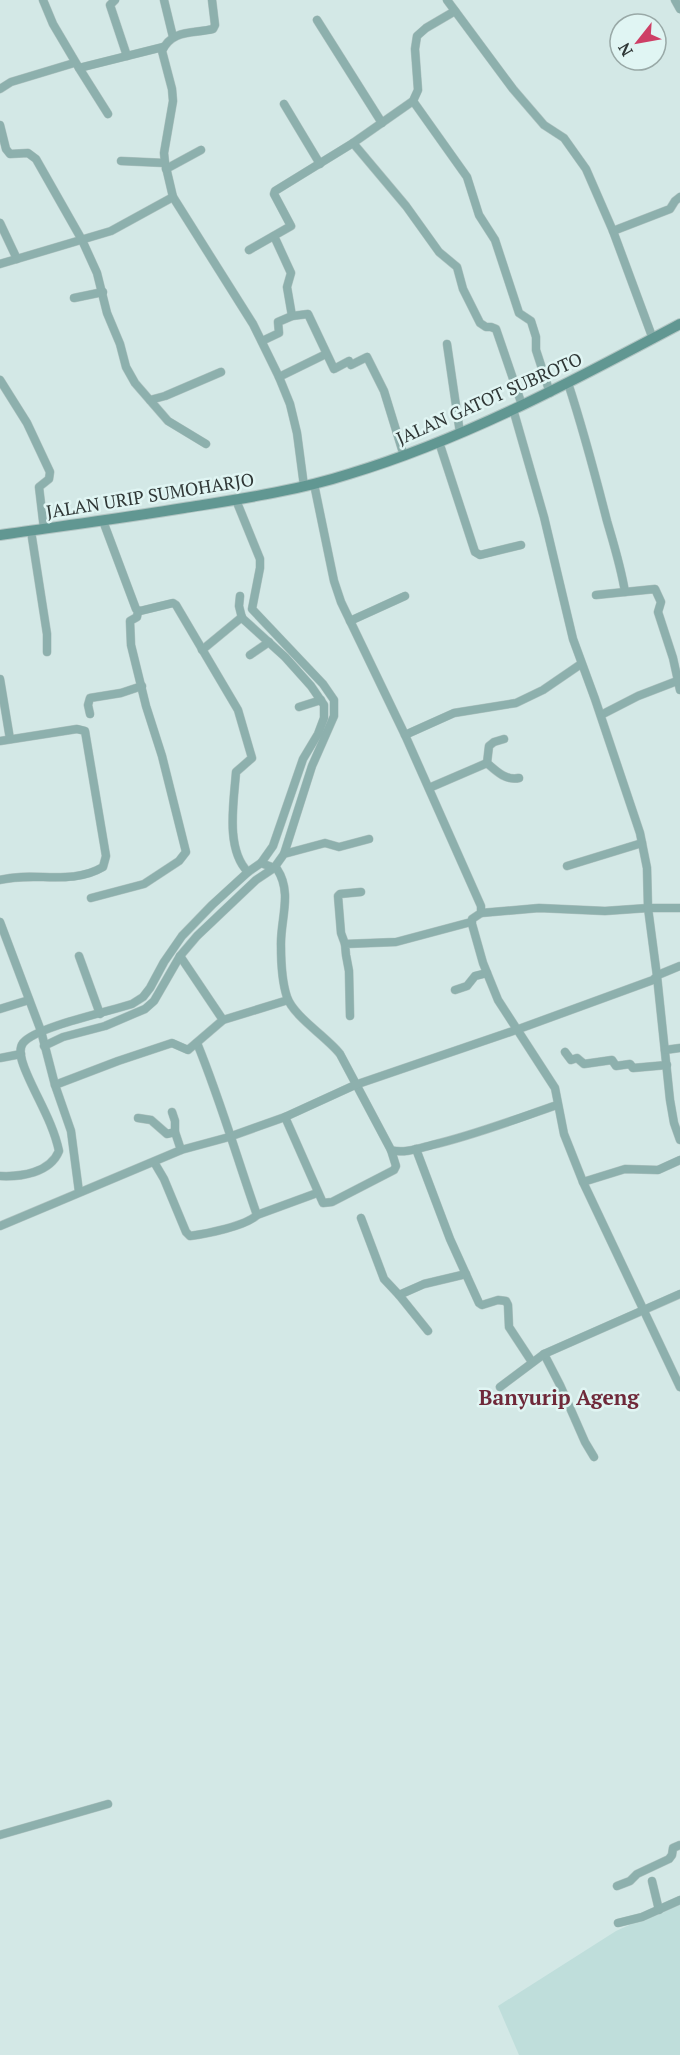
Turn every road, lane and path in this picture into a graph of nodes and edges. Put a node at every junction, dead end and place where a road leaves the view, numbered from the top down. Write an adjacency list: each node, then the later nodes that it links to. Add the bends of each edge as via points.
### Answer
1 (43, 0): 13 (street)
2 (115, 0): 12 (street, via 110,5)
3 (164, 0): 10 (street)
4 (212, 0): 10 (street, via 213,29)
5 (447, 0): 8 (street)
6 (675, 0): 7 (street)
7 (680, 9)
8 (455, 11): 15 (street, via 417,36 418,90); 28 (street, via 515,92 544,125 564,138 586,169)
9 (317, 20): 18 (street)
10 (174, 37): 11 (street)
11 (163, 47): 12 (street); 24 (street, via 173,101)
12 (127, 56): 13 (street)
13 (77, 65): 14 (street, via 11,82); 17 (street)
14 (0, 89)
15 (413, 101): 18 (street); 46 (street, via 467,177 479,215 495,240 519,313 531,321)
16 (284, 104): 23 (street)
17 (108, 114)
18 (382, 123): 20 (street)
19 (0, 125): 30 (street, via 10,154 27,153 36,159)
20 (354, 142): 23 (street); 48 (street, via 439,252 459,270 463,289 480,324 496,329)
21 (201, 150): 24 (street)
22 (121, 161): 24 (street)
23 (320, 164): 29 (street, via 275,191 291,226)
24 (165, 166): 25 (street)
25 (173, 197): 30 (street, via 111,231); 39 (street)
26 (680, 197): 28 (street, via 670,209)
27 (0, 223): 32 (street)
28 (613, 231): 38 (street)
29 (274, 236): 31 (street); 36 (street, via 291,273 287,286)
30 (82, 240): 32 (street); 34 (street)
31 (249, 250)
32 (17, 259): 33 (street)
33 (0, 264)
34 (103, 292): 35 (street); 47 (street, via 126,367 135,383)
35 (74, 298)
36 (292, 316): 39 (street, via 278,322 279,333); 41 (street, via 308,315)
37 (680, 325): 38 (main road, JALAN GATOT SUBROTO)
38 (652, 339): 45 (main road, JALAN GATOT SUBROTO)
39 (262, 341): 43 (street)
40 (447, 344): 49 (street)
41 (326, 354): 43 (street); 52 (street, via 334,369 367,357 384,391)
42 (221, 372): 47 (street)
43 (279, 377): 53 (street, via 290,404)
44 (0, 380): 56 (street, via 27,423 50,472 49,479 39,487)
45 (568, 383): 46 (main road, JALAN GATOT SUBROTO); 60 (street)
46 (550, 393): 48 (main road, JALAN GATOT SUBROTO)
47 (152, 399): 51 (street, via 168,420)
48 (517, 407): 49 (main road, JALAN GATOT SUBROTO); 71 (street)
49 (460, 433): 50 (main road, JALAN GATOT SUBROTO)
50 (439, 442): 52 (main road, JALAN GATOT SUBROTO); 59 (street, via 475,552 480,555)
51 (206, 444)
52 (404, 456): 53 (main road, JALAN GATOT SUBROTO)
53 (309, 485): 54 (main road, JALAN URIP SUMOHARJO); 66 (street, via 334,581)
54 (236, 500): 55 (main road, JALAN URIP SUMOHARJO); 67 (street, via 260,559 252,609)
55 (103, 521): 56 (main road, JALAN URIP SUMOHARJO); 64 (street)
56 (44, 529): 57 (main road, JALAN URIP SUMOHARJO)
57 (32, 531): 58 (main road, JALAN URIP SUMOHARJO); 69 (street)
58 (0, 535)
59 (521, 545)
60 (625, 592): 61 (street); 73 (street, via 657,591 661,602 658,612)
61 (596, 595)
62 (240, 596): 65 (street)
63 (405, 596): 66 (street)
64 (138, 611): 68 (street, via 173,603); 74 (street, via 129,623)
65 (242, 617): 67 (street); 68 (street)
66 (351, 621): 80 (street)
67 (271, 638): 70 (street); 76 (street); 76 (street, via 323,684 329,693)
68 (202, 650): 92 (street, via 238,710 252,754 250,761 236,771 233,824 234,840)
69 (47, 652)
70 (250, 655)
71 (581, 664): 79 (street); 80 (street, via 516,703 454,713)
72 (0, 679): 81 (street)
73 (678, 681): 75 (street); 79 (street)
74 (142, 686): 78 (street, via 90,698); 95 (street, via 186,852 144,884)
75 (680, 690)
76 (328, 704): 77 (street); 89 (street, via 334,716 312,766); 90 (street, via 303,759)
77 (299, 707)
78 (90, 714)
79 (601, 715): 88 (street)
80 (405, 735): 86 (street)
81 (10, 739): 83 (street); 93 (street, via 85,731 106,856 103,867 88,874)
82 (504, 739): 84 (street, via 489,746)
83 (0, 741)
84 (487, 763): 85 (street, via 501,775); 86 (street)
85 (519, 778)
86 (429, 788): 98 (street, via 481,906)
87 (369, 839): 89 (street, via 339,847 324,843)
88 (642, 843): 91 (street); 96 (street)
89 (284, 854): 90 (street)
90 (267, 866): 92 (street); 104 (street); 110 (street, via 279,871 285,892 280,944)
91 (567, 866)
92 (248, 872): 112 (street, via 182,936 143,997)
93 (0, 880)
94 (362, 892): 102 (street, via 338,896)
95 (92, 898)
96 (648, 908): 97 (street); 98 (street, via 539,908); 107 (street)
97 (680, 908)
98 (480, 913): 100 (street)
99 (0, 922): 101 (street)
100 (471, 922): 102 (street, via 396,942); 106 (street)
101 (1, 932): 109 (street)
102 (345, 944): 113 (street)
103 (80, 956): 112 (street)
104 (180, 956): 114 (street); 118 (street, via 146,1009)
105 (680, 966): 107 (street)
106 (487, 973): 108 (street); 115 (street)
107 (658, 975): 115 (street); 120 (street)
108 (455, 990)
109 (29, 1000): 111 (street); 116 (street)
110 (288, 1000): 114 (street); 126 (street, via 336,1048)
111 (0, 1009)
112 (100, 1014): 116 (street)
113 (350, 1016)
114 (223, 1020): 117 (street)
115 (516, 1030): 126 (street); 127 (street, via 555,1088)
116 (41, 1032): 118 (street); 122 (street, via 24,1041)
117 (198, 1043): 125 (street, via 186,1051 172,1043); 132 (street)
118 (43, 1044): 125 (street)
119 (680, 1048): 120 (street)
120 (665, 1050): 124 (street)
121 (565, 1052): 124 (street, via 569,1059 577,1058 584,1064 612,1060 615,1065 630,1064 633,1068)
122 (21, 1054): 123 (street); 139 (street, via 55,1131 59,1151 51,1162 30,1174)
123 (0, 1058)
124 (667, 1065): 133 (street, via 674,1124)
125 (55, 1085): 141 (street, via 71,1131)
126 (355, 1085): 129 (street); 136 (street)
127 (557, 1105): 134 (street, via 466,1137); 140 (street)
128 (172, 1112): 131 (street)
129 (285, 1117): 132 (street); 142 (street)
130 (138, 1118): 131 (street, via 151,1120 167,1134)
131 (175, 1131): 135 (street)
132 (229, 1137): 135 (street); 143 (street)
133 (680, 1140)
134 (416, 1149): 136 (street); 146 (street)
135 (181, 1150): 138 (street)
136 (391, 1150): 142 (street, via 394,1170 327,1204)
137 (680, 1160): 140 (street, via 658,1170 625,1169)
138 (154, 1162): 141 (street); 143 (street, via 190,1236 248,1221)
139 (0, 1176)
140 (583, 1182): 149 (street)
141 (79, 1192): 145 (street)
142 (317, 1193): 143 (street)
143 (257, 1215)
144 (361, 1218): 148 (street, via 384,1279)
145 (0, 1226)
146 (466, 1274): 148 (street, via 424,1284); 152 (street, via 479,1303 506,1301 509,1327)
147 (680, 1293): 149 (street)
148 (399, 1295): 150 (street)
149 (644, 1310): 151 (street); 154 (street)
150 (428, 1331)
151 (544, 1354): 152 (street); 155 (street)
152 (532, 1362): 153 (street)
153 (500, 1387)
154 (680, 1387)
155 (594, 1457)
156 (108, 1804): 157 (street)
157 (0, 1835)
158 (680, 1845): 160 (street, via 673,1848 669,1859)
159 (652, 1881): 162 (street)
160 (617, 1886)
161 (680, 1900): 162 (street)
162 (659, 1910): 163 (street)
163 (618, 1923)

